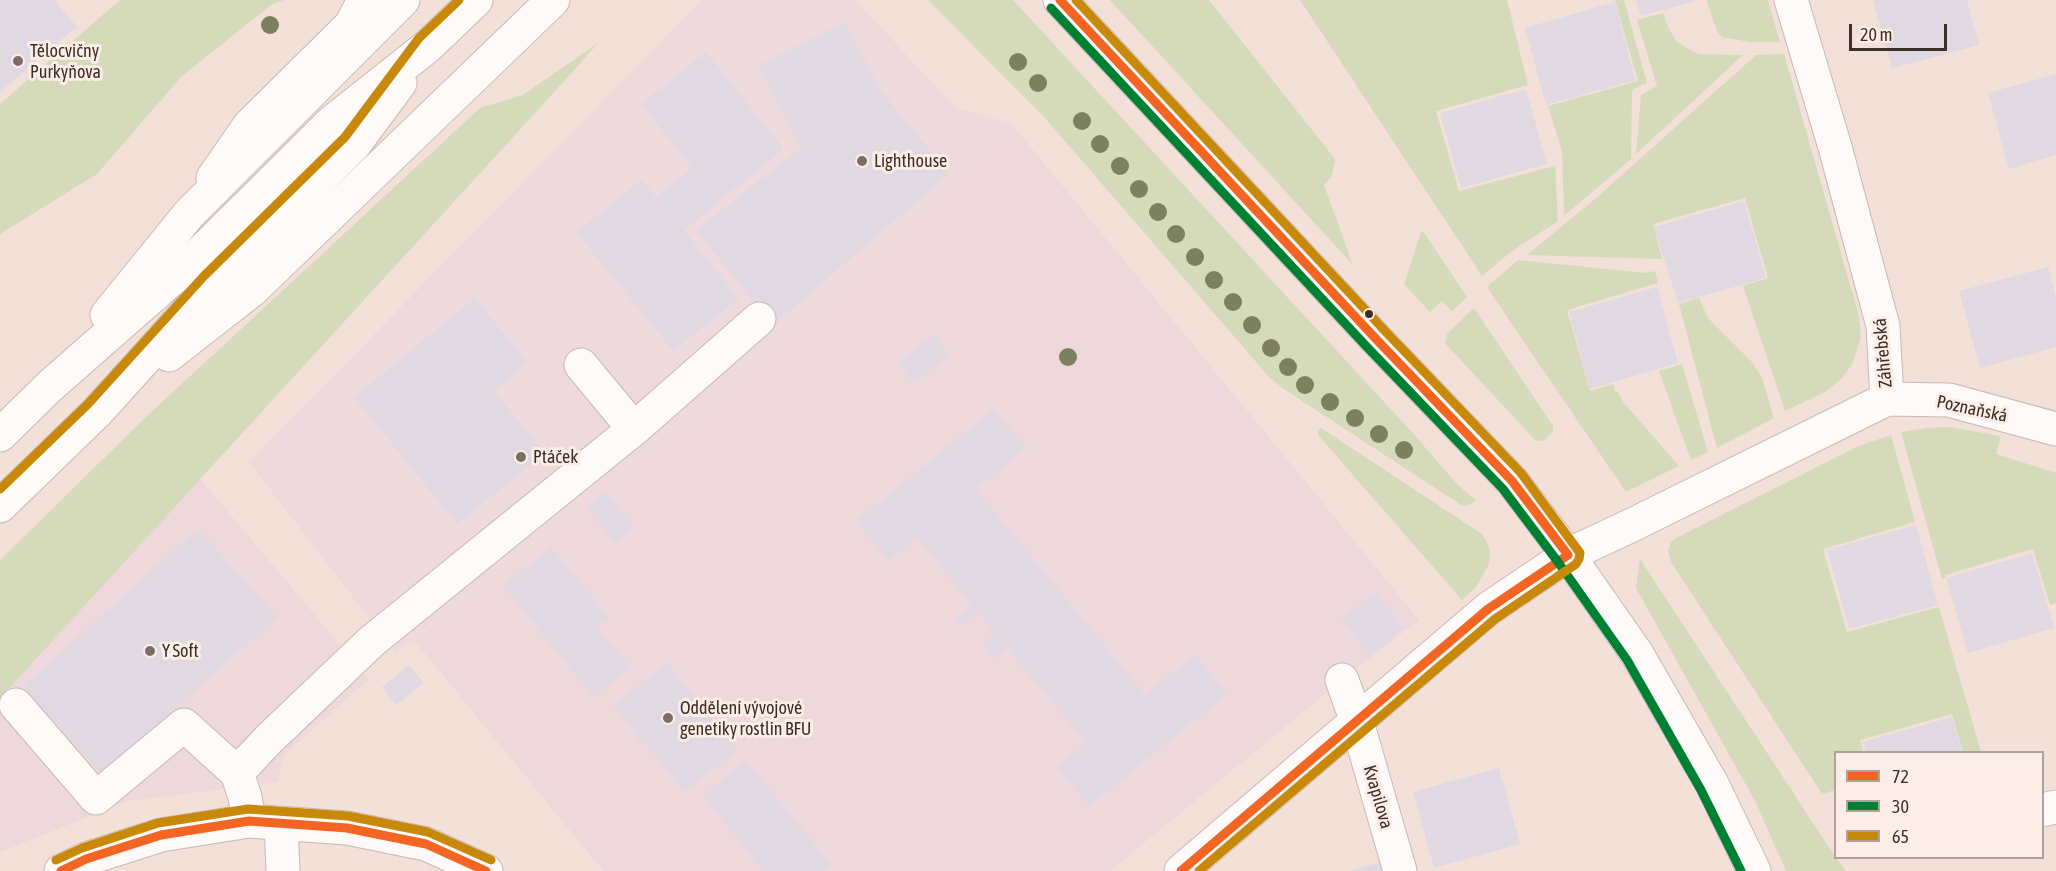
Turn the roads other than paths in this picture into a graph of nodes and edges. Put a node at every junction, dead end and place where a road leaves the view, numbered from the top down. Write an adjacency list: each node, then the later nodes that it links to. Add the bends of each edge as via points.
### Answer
1 (364, 0): 8 (main road, via 351,26 249,126)
2 (403, 0): 8 (main road)
3 (476, 0): 7 (main road)
4 (553, 0): 13 (main road, via 252,290)
5 (1060, 0): 18 (main road, via 1512,481)
6 (1791, 0): 12 (main road, Záhřebská, via 1883,326)
7 (428, 46): 11 (main road, via 332,122 190,263); 13 (main road, via 354,145 212,285)
8 (189, 214): 11 (main road)
9 (759, 319): 14 (main road)
10 (581, 365): 14 (main road)
11 (49, 387): 16 (main road)
12 (1887, 399): 15 (main road, Poznaňská, via 1949,400); 18 (main road, Záhřebská)
13 (97, 412): 17 (main road)
14 (634, 429): 22 (main road, via 372,641)
15 (2056, 429)
16 (0, 435)
17 (0, 506)
18 (1568, 555): 21 (main road, Záhřebská, via 1488,609); 30 (main road, via 1637,654 1671,711)
19 (1342, 680): 21 (main road, Kvapilova)
20 (16, 705): 22 (main road, via 96,798 184,725)
21 (1357, 722): 28 (main road, Záhřebská); 29 (main road, Kvapilova)
22 (237, 773): 23 (main road)
23 (249, 821): 24 (main road); 25 (main road, via 161,835)
24 (281, 823): 26 (main road); 27 (main road, via 347,828 426,844)
25 (61, 871)
26 (283, 871)
27 (486, 871)
28 (1181, 871)
29 (1400, 871)
30 (1754, 871)

